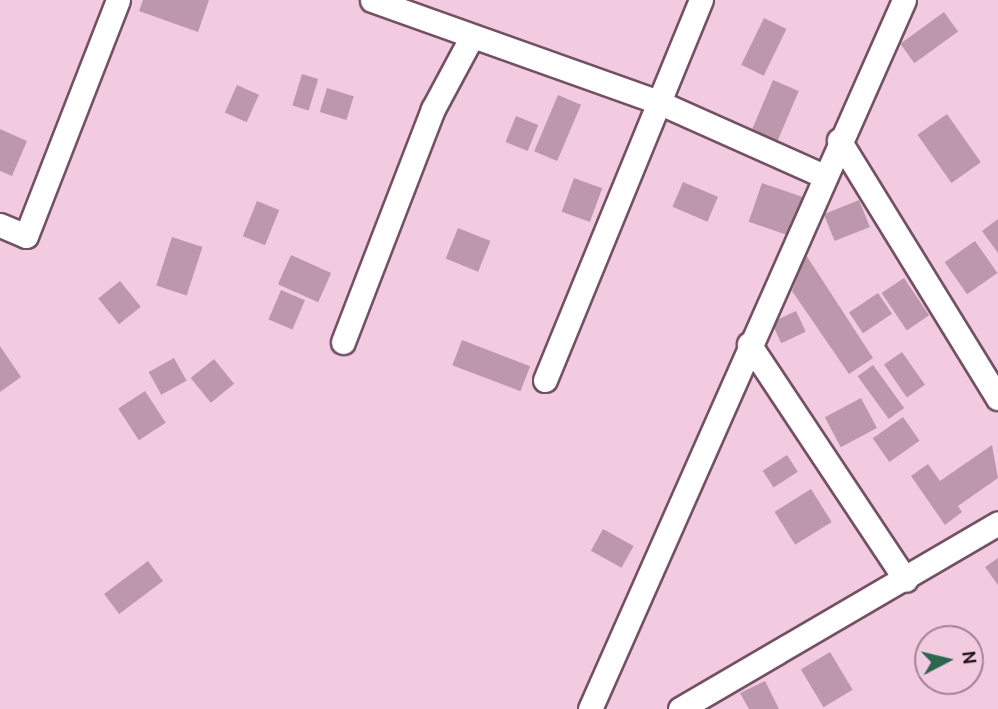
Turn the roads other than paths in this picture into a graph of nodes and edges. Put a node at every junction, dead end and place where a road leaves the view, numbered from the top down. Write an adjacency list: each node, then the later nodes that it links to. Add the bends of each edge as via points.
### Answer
1 (118, 0): 9 (street, via 26,236)
2 (372, 0): 5 (street)
3 (701, 0): 6 (street)
4 (904, 0): 7 (street)
5 (471, 38): 6 (street); 10 (street, via 433,109)
6 (658, 102): 8 (street); 12 (street)
7 (839, 140): 8 (street); 13 (street)
8 (822, 175): 11 (street)
9 (0, 225)
10 (343, 342)
11 (749, 344): 15 (street); 16 (street)
12 (545, 380)
13 (998, 398)
14 (998, 523): 15 (street)
15 (906, 580): 17 (street)
16 (590, 709)
17 (680, 709)

